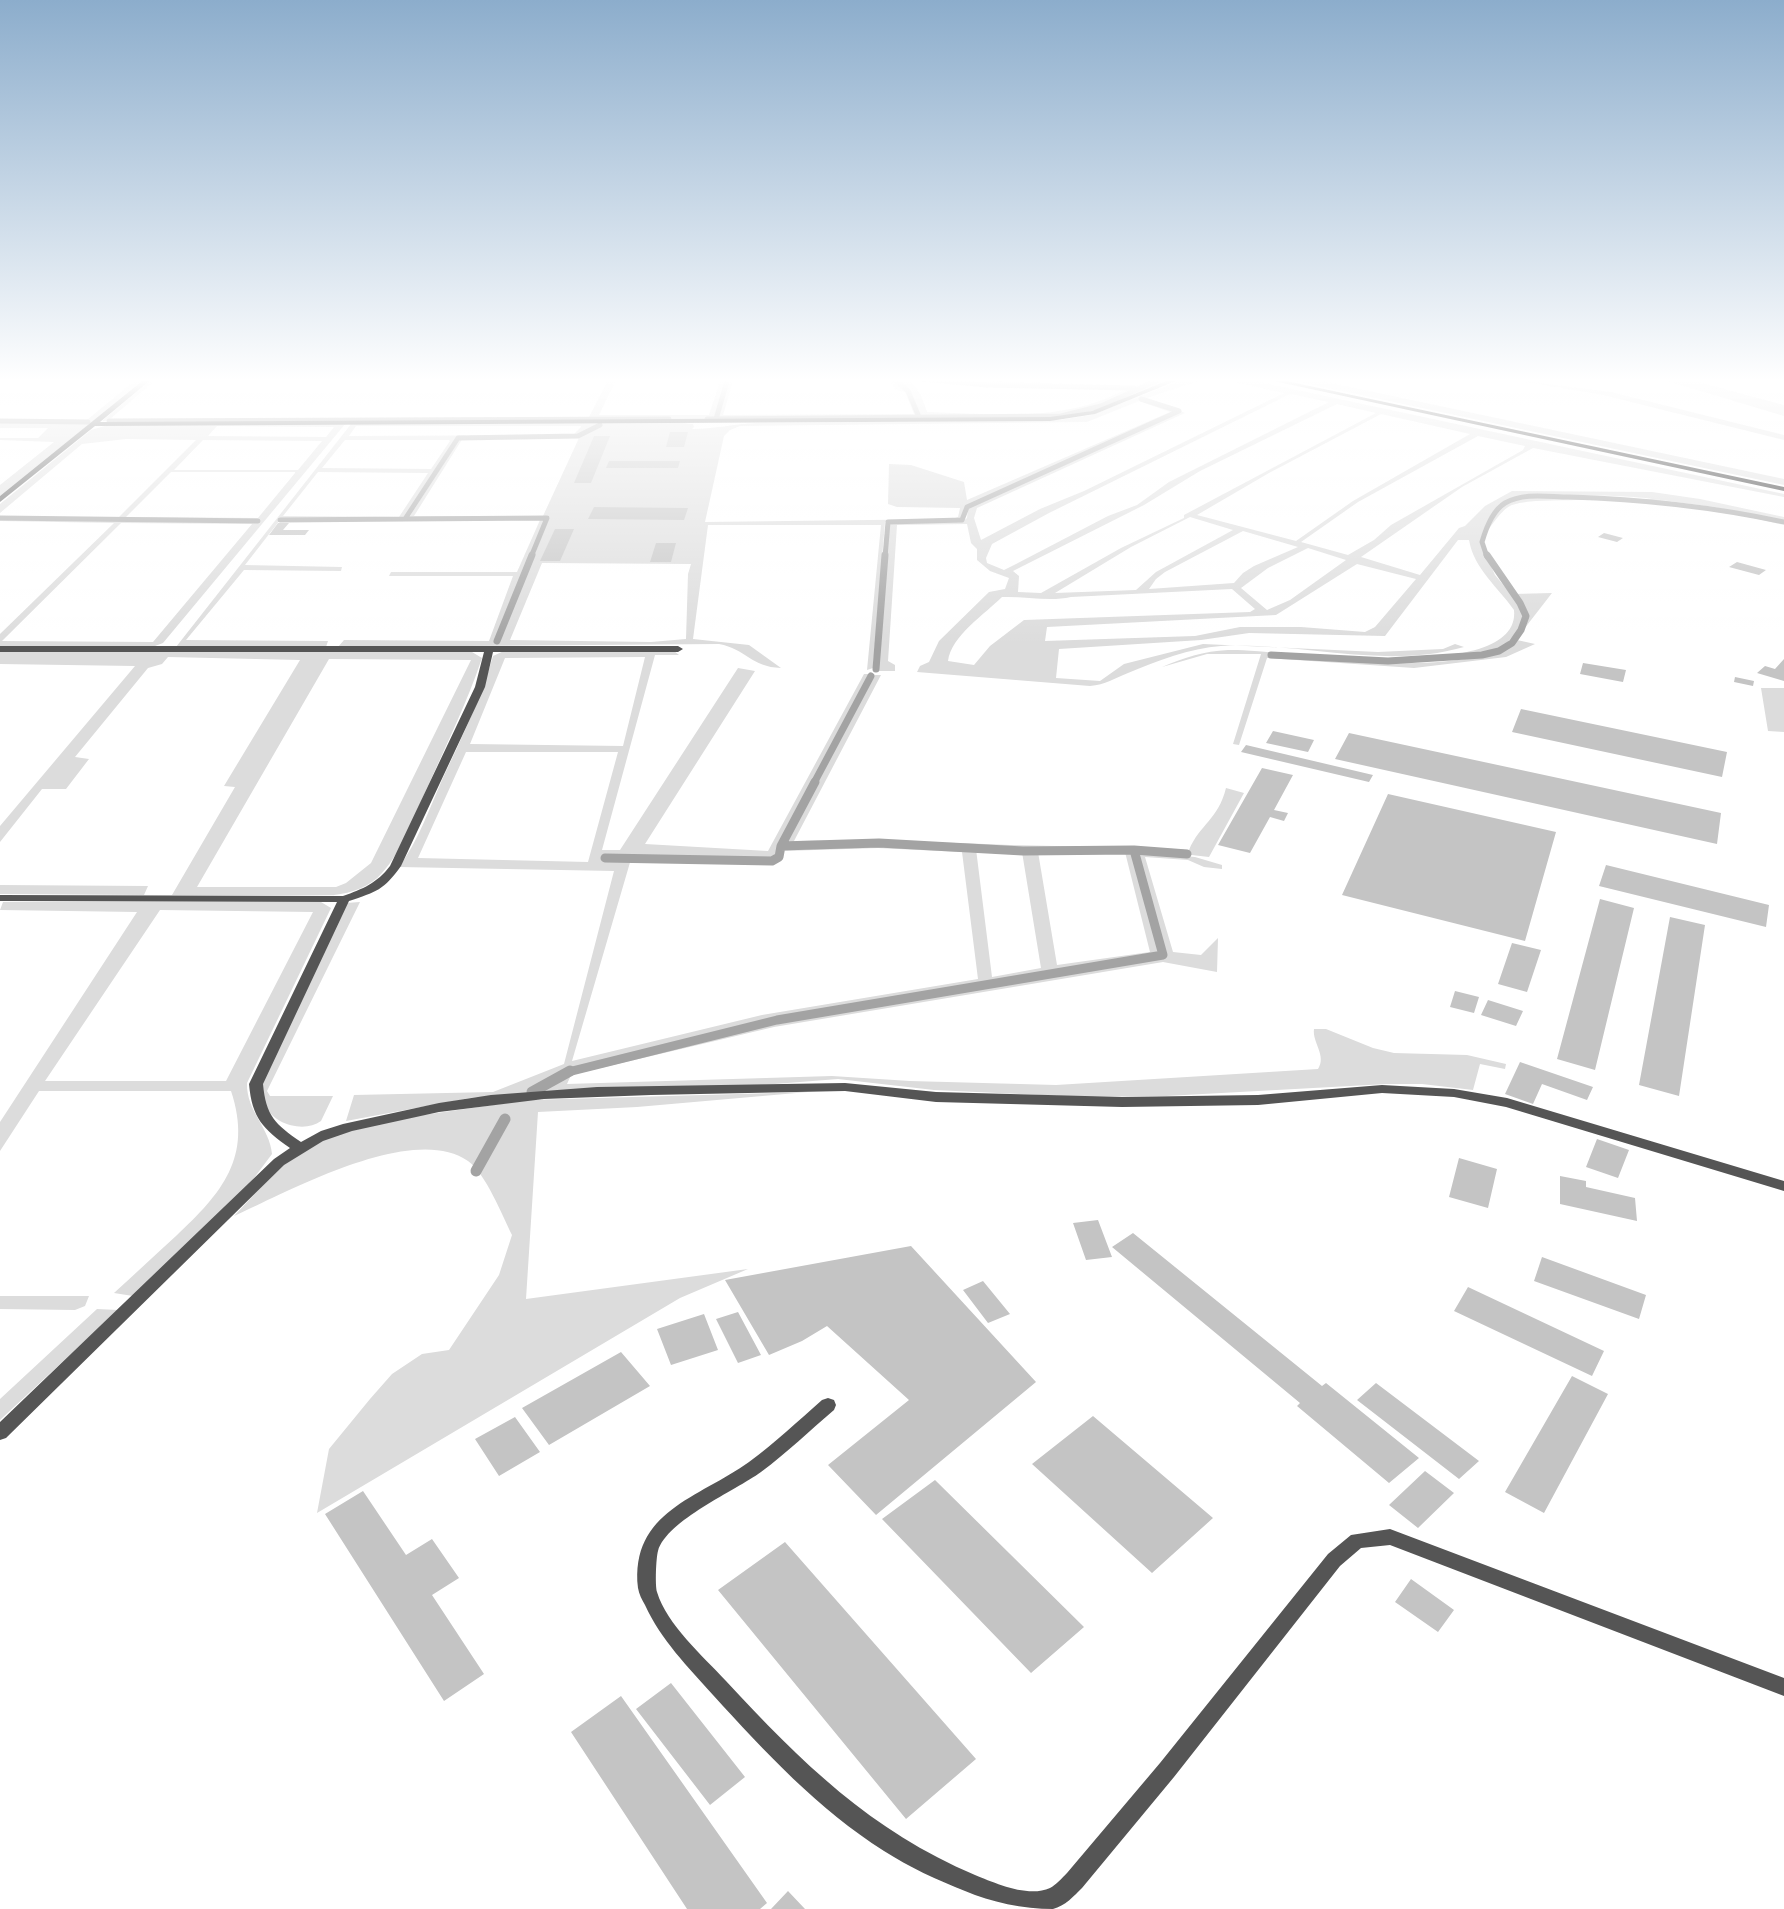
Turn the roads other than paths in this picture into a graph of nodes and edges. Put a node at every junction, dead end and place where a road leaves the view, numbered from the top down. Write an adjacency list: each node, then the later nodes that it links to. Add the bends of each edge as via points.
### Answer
1 (41, 467): 4 (street)
2 (1681, 467): 3 (main road)
3 (1784, 489)
4 (0, 500)
5 (0, 649): 7 (street)
6 (678, 649): 7 (street)
7 (489, 650): 9 (street, via 480,687 404,852 385,880 371,890)
8 (0, 898): 9 (street)
9 (344, 899): 10 (street, via 256,1084 257,1107 271,1128)
10 (300, 1148): 11 (street, via 336,1131 417,1112 527,1097 845,1087 936,1097 1122,1102 1258,1100 1382,1089 1454,1093 1507,1103); 13 (street, via 279,1162)
11 (1784, 1186)
12 (828, 1405): 14 (street, via 755,1467 671,1519 649,1550 647,1590 676,1640 840,1810 923,1864 1020,1901 1055,1898 1084,1870 1334,1560 1357,1541 1390,1537)
13 (0, 1433)
14 (1784, 1687)

